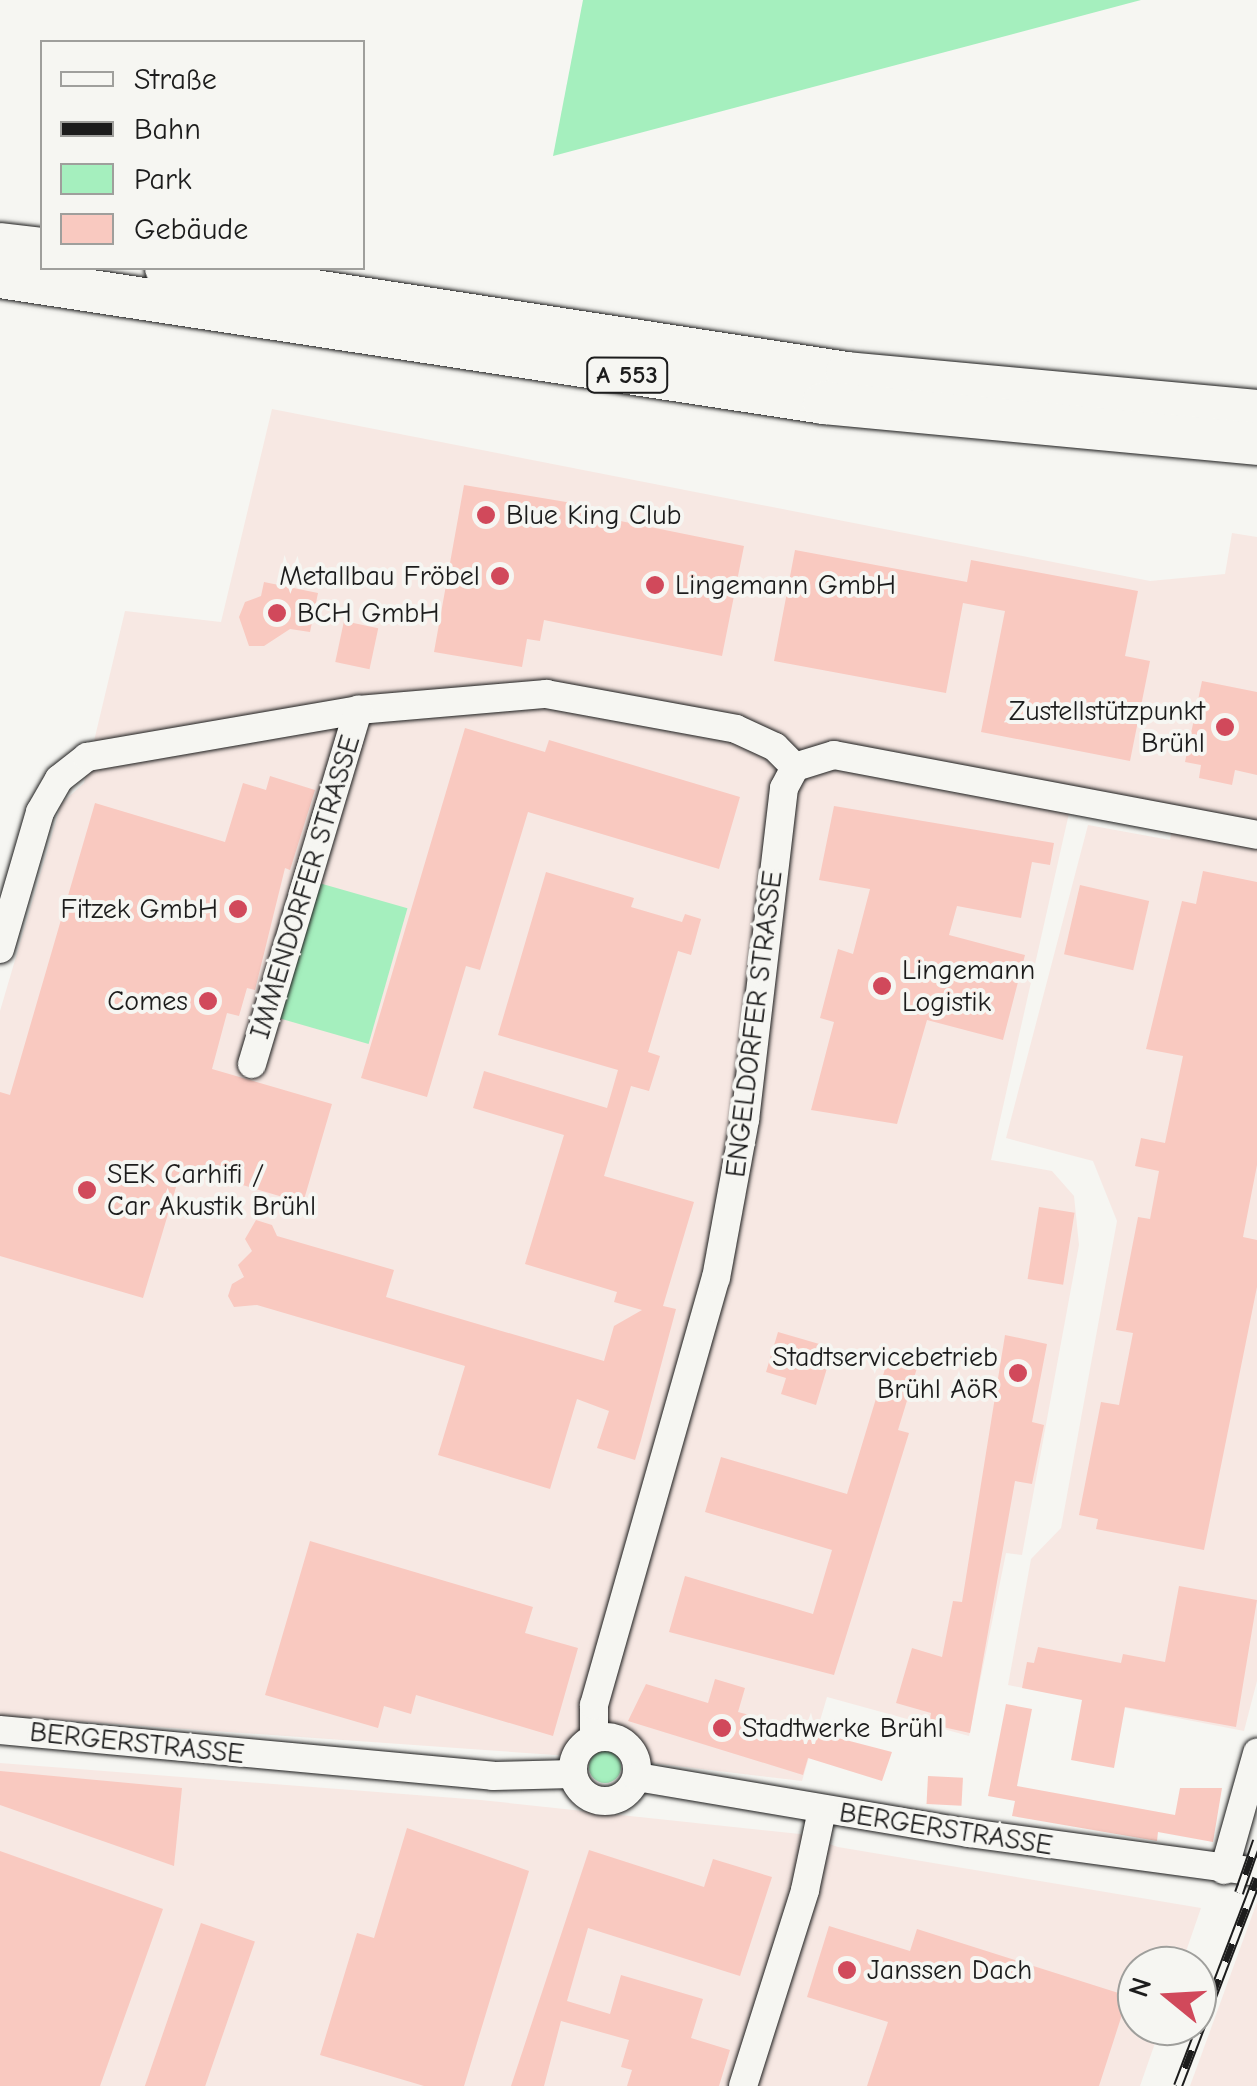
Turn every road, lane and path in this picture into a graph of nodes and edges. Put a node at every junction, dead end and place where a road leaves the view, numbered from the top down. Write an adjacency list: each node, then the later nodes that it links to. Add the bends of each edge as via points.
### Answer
1 (0, 244): 2 (highway)
2 (40, 249)
3 (179, 270): 5 (highway, A 553, via 847,373)
4 (0, 277): 6 (highway, A 553, via 824,404)
5 (1257, 411)
6 (1257, 444)
7 (358, 710): 8 (street, IMMENDORFER STRASSE, via 546,694 736,729 775,747); 10 (street, IMMENDORFER STRASSE, via 87,757 59,779 40,812); 11 (street, IMMENDORFER STRASSE)
8 (795, 767): 9 (street, via 834,755); 13 (street, ENGELDORFER STRASSE, via 784,788 746,1120 716,1278 594,1706)
9 (1257, 835)
10 (0, 949)
11 (252, 1064)
12 (0, 1730): 15 (street, BERGERSTRASSE, via 493,1776)
13 (594, 1738): 15 (street, via 575,1756); 16 (street, via 628,1744)
14 (1257, 1753): 18 (street)
15 (573, 1774): 16 (street, via 581,1790 599,1801 623,1797)
16 (637, 1778): 17 (street, BERGERSTRASSE)
17 (822, 1810): 18 (street, BERGERSTRASSE); 20 (street, via 805,1890)
18 (1224, 1870): 19 (street, BERGERSTRASSE)
19 (1257, 1872)
20 (743, 2086)

